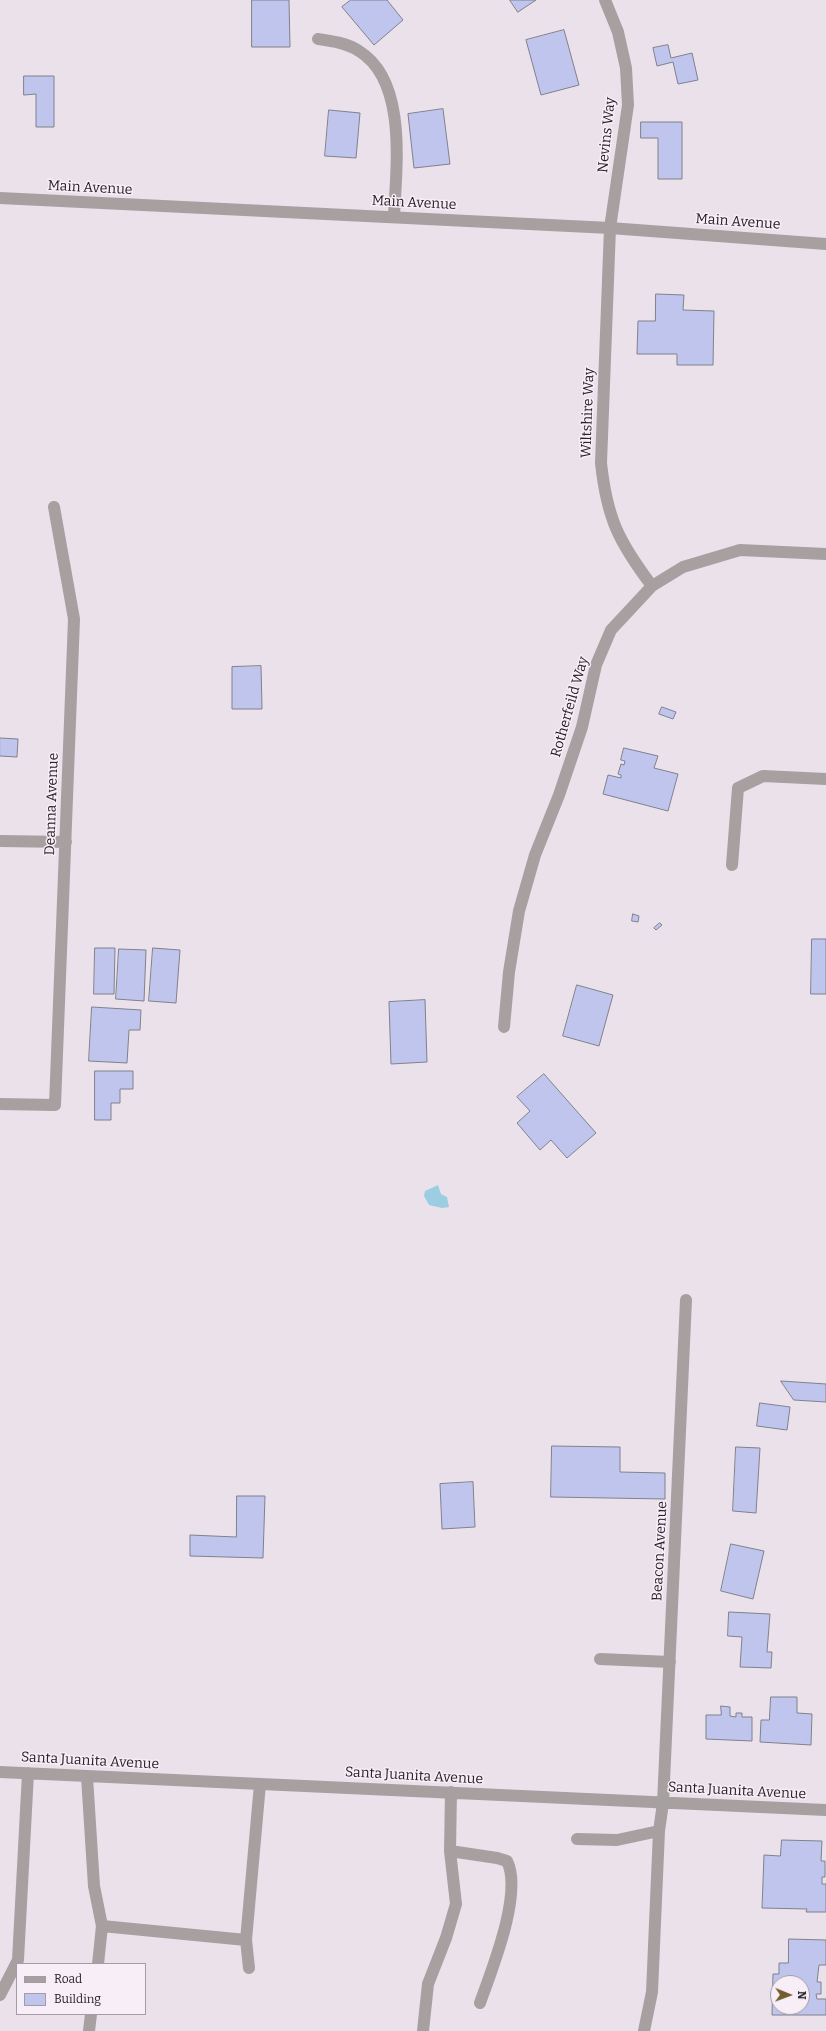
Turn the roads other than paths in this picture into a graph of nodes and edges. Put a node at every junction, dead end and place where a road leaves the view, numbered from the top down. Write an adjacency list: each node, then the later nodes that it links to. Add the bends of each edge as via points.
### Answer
1 (605, 0): 5 (street, Nevins Way, via 618,32 626,68 628,105)
2 (318, 39): 4 (street, via 336,42 360,52 383,80 396,120)
3 (0, 198): 4 (street, Main Avenue)
4 (394, 217): 5 (street, Main Avenue)
5 (610, 228): 6 (street, Main Avenue); 9 (street, Wiltshire Way, via 601,463 604,492 614,527)
6 (826, 244)
7 (54, 507): 12 (street, Deanna Avenue, via 74,618)
8 (826, 554): 9 (street, Rotherfeild Way, via 740,550 683,567)
9 (652, 586): 14 (street, Rotherfeild Way, via 611,630 596,664 582,727 535,855 519,911 509,972)
10 (826, 779): 13 (street, via 763,776 738,788)
11 (0, 841): 12 (street)
12 (66, 842): 15 (street, Deanna Avenue, via 55,1105)
13 (732, 864)
14 (504, 1028)
15 (0, 1104)
16 (686, 1300): 18 (street, Beacon Avenue)
17 (600, 1659): 18 (street)
18 (670, 1662): 24 (street, Beacon Avenue)
19 (0, 1772): 20 (street, Santa Juanita Avenue)
20 (28, 1774): 21 (street, Santa Juanita Avenue); 31 (street)
21 (87, 1776): 22 (street, Santa Juanita Avenue); 29 (street, via 94,1886)
22 (260, 1784): 23 (street, Santa Juanita Avenue); 30 (street)
23 (451, 1792): 24 (street, Santa Juanita Avenue); 28 (street)
24 (664, 1803): 25 (street, Santa Juanita Avenue); 26 (street, Beacon Avenue)
25 (826, 1810)
26 (659, 1831): 27 (street, via 617,1840); 40 (street, Beacon Avenue, via 652,1992)
27 (577, 1839)
28 (450, 1851): 36 (street, via 507,1861 512,1871 503,1938); 39 (street, via 456,1904 428,1984)
29 (102, 1926): 30 (street); 32 (street)
30 (246, 1940): 34 (street)
31 (16, 1963)
32 (98, 1963)
33 (16, 1964): 35 (street)
34 (249, 1968)
35 (0, 1995)
36 (480, 2003)
37 (91, 2015): 38 (street)
38 (89, 2031)
39 (423, 2031)
40 (644, 2031)

